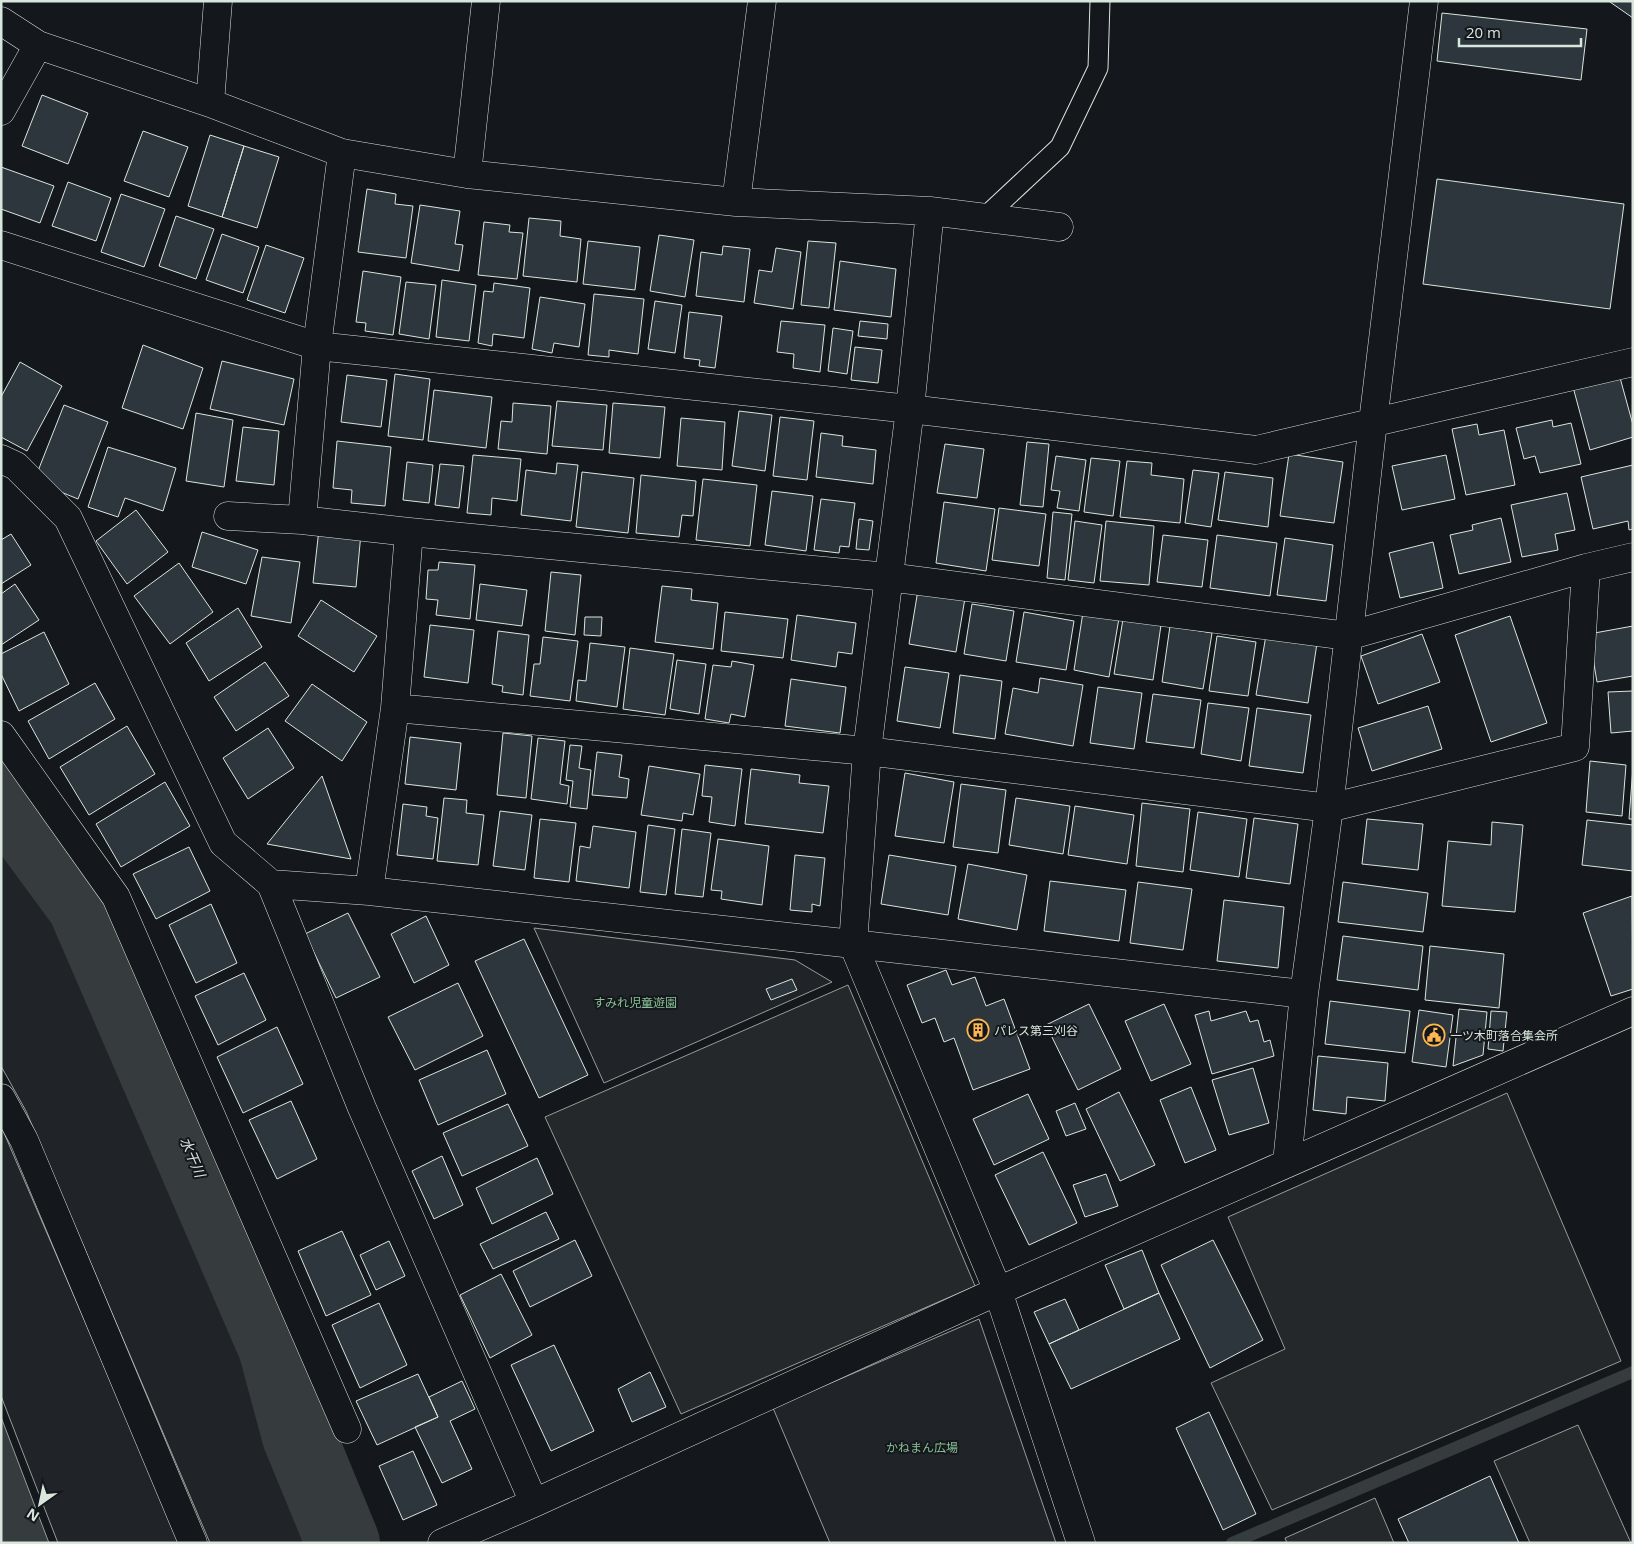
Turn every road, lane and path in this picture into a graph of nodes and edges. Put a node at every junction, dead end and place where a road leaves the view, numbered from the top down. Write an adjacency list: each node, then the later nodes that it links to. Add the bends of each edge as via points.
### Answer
1 (218, 1): 8 (street)
2 (486, 1): 11 (street)
3 (762, 1): 12 (street)
4 (1100, 1): 14 (lane, via 1098,68 1060,147)
5 (1424, 1): 20 (street)
6 (1, 21): 7 (street)
7 (38, 45): 8 (street); 9 (street)
8 (210, 103): 10 (street)
9 (1, 111)
10 (342, 153): 11 (street); 17 (street)
11 (467, 174): 12 (street)
12 (736, 202): 13 (street)
13 (930, 211): 14 (street); 19 (street)
14 (984, 218): 15 (street)
15 (1059, 227)
16 (1, 245): 17 (street)
17 (317, 346): 19 (street); 23 (street)
18 (1633, 362): 20 (street)
19 (910, 410): 20 (street, via 1256,450); 27 (street)
20 (1372, 422): 28 (street)
21 (1, 459): 33 (street, via 16,466 68,518 223,843)
22 (228, 516): 23 (street)
23 (302, 520): 24 (street)
24 (409, 532): 27 (street); 29 (street)
25 (1633, 557): 26 (street)
26 (1586, 568): 28 (street); 32 (street, via 1575,747)
27 (888, 577): 28 (street); 31 (street)
28 (1348, 636): 32 (street)
29 (395, 708): 31 (street); 34 (street)
30 (1, 735): 41 (street, via 116,897)
31 (867, 751): 32 (street); 35 (street)
32 (1328, 808): 36 (street)
33 (271, 884): 34 (street); 42 (street, via 362,1108)
34 (369, 891): 35 (street)
35 (853, 944): 36 (street); 40 (street)
36 (1304, 994): 39 (street)
37 (1633, 1011): 39 (street)
38 (1, 1098): 43 (street, via 24,1140)
39 (1288, 1163): 40 (street)
40 (998, 1291): 42 (street); 45 (street)
41 (347, 1429)
42 (534, 1503): 44 (street)
43 (193, 1543)
44 (442, 1543)
45 (1081, 1543)

